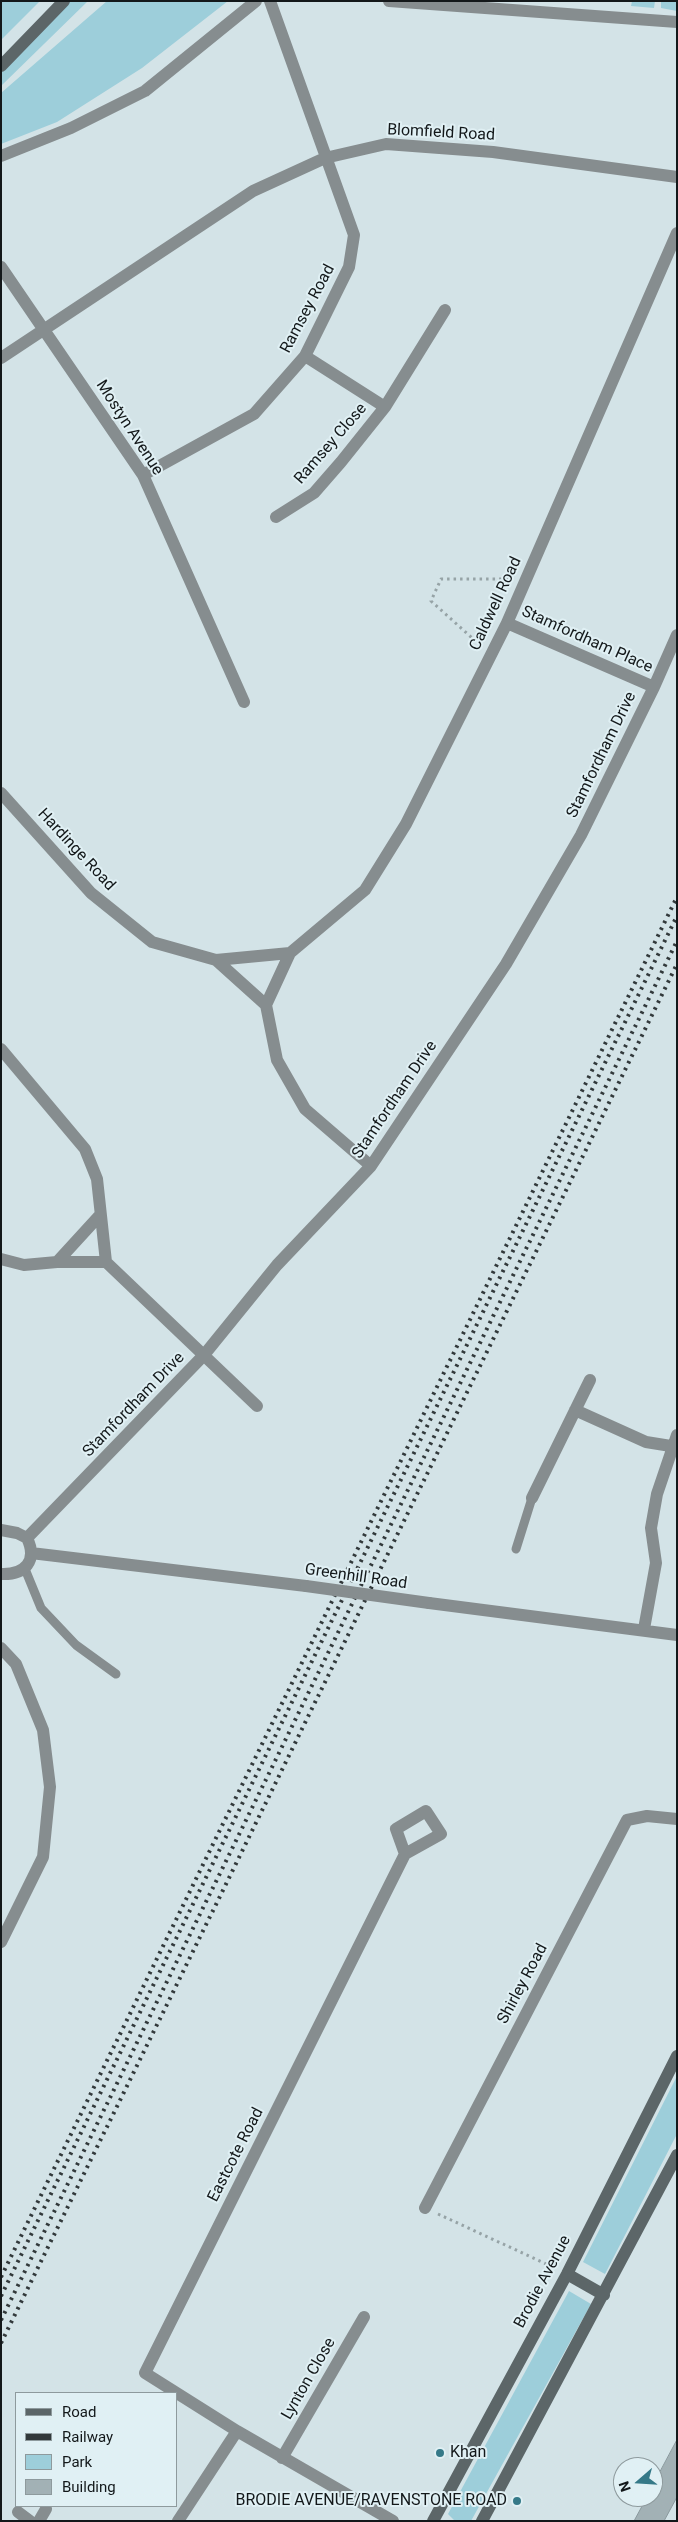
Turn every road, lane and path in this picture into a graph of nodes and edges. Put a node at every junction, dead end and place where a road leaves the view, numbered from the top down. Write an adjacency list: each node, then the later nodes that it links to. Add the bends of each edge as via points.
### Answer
1 (64, 1): 6 (street)
2 (256, 1): 7 (street, via 145,91 71,128)
3 (270, 1): 8 (street, Ramsey Road)
4 (389, 1): 5 (street)
5 (677, 22)
6 (1, 66)
7 (1, 156)
8 (325, 158): 9 (street, Blomfield Road, via 386,144 493,152); 13 (street, Blomfield Road, via 253,191); 14 (street, Ramsey Road, via 354,235 349,267)
9 (677, 177)
10 (677, 233): 19 (street, Caldwell Road)
11 (1, 267): 13 (street, Mostyn Avenue)
12 (445, 310): 16 (street, Ramsey Close)
13 (43, 330): 15 (street); 17 (street, Mostyn Avenue)
14 (305, 356): 16 (street, Ramsey Close); 17 (street, Ramsey Road, via 254,414)
15 (1, 358)
16 (385, 407): 18 (street, Ramsey Close, via 314,493)
17 (143, 475): 24 (street, Mostyn Avenue)
18 (276, 517)
19 (526, 579): 20 (street, Caldwell Road); 22 (path, via 441,578 431,601)
20 (507, 623): 22 (street, Caldwell Road); 23 (street, Stamfordham Place)
21 (677, 635): 23 (street, Stamfordham Drive)
22 (491, 655): 26 (street, Caldwell Road, via 406,824 365,890)
23 (654, 688): 30 (street, Stamfordham Drive, via 581,835 506,964)
24 (244, 702)
25 (1, 793): 27 (street, Hardinge Road, via 92,893 152,942)
26 (290, 953): 27 (street); 28 (street, Caldwell Road)
27 (216, 960): 28 (street, Hardinge Road)
28 (266, 1005): 30 (street, via 277,1060 305,1109)
29 (1, 1049): 31 (street, via 86,1149 97,1179)
30 (371, 1166): 35 (street, Stamfordham Drive, via 277,1264)
31 (100, 1215): 33 (street); 34 (street)
32 (1, 1259): 33 (street, via 24,1266)
33 (57, 1262): 34 (street)
34 (106, 1262): 35 (street)
35 (204, 1355): 37 (street); 42 (street, Stamfordham Drive)
36 (590, 1380): 38 (street)
37 (257, 1406)
38 (575, 1410): 39 (street, via 646,1442); 40 (street)
39 (675, 1443): 47 (street, via 650,1528 656,1563)
40 (532, 1498): 43 (lane)
41 (1, 1530): 42 (street)
42 (27, 1538): 44 (street)
43 (516, 1549)
44 (31, 1553): 45 (street); 47 (street, Greenhill Road, bridge)
45 (25, 1569): 46 (street, via 13,1575); 50 (lane, via 41,1608 76,1645)
46 (1, 1574)
47 (644, 1629): 48 (street, Greenhill Road)
48 (677, 1635)
49 (1, 1648): 53 (street, via 16,1664 43,1730 50,1786 42,1857)
50 (116, 1674)
51 (677, 1819): 56 (street, Shirley Road, via 646,1816 627,1820)
52 (405, 1854): 60 (street, Eastcote Road, via 145,2373)
53 (1, 1942)
54 (677, 2056): 57 (street, Brodie Avenue)
55 (677, 2155): 58 (street)
56 (425, 2208): 57 (path)
57 (567, 2274): 58 (street); 70 (street, Brodie Avenue)
58 (604, 2295): 71 (street)
59 (364, 2317): 63 (street, Lynton Close)
60 (175, 2392)
61 (178, 2394): 62 (street, Eastcote Road)
62 (237, 2431): 63 (street); 68 (street)
63 (282, 2458): 69 (street)
64 (47, 2507): 67 (street)
65 (18, 2512): 66 (street)
66 (30, 2521)
67 (39, 2521)
68 (178, 2521)
69 (393, 2521)
70 (434, 2521)
71 (482, 2521)

